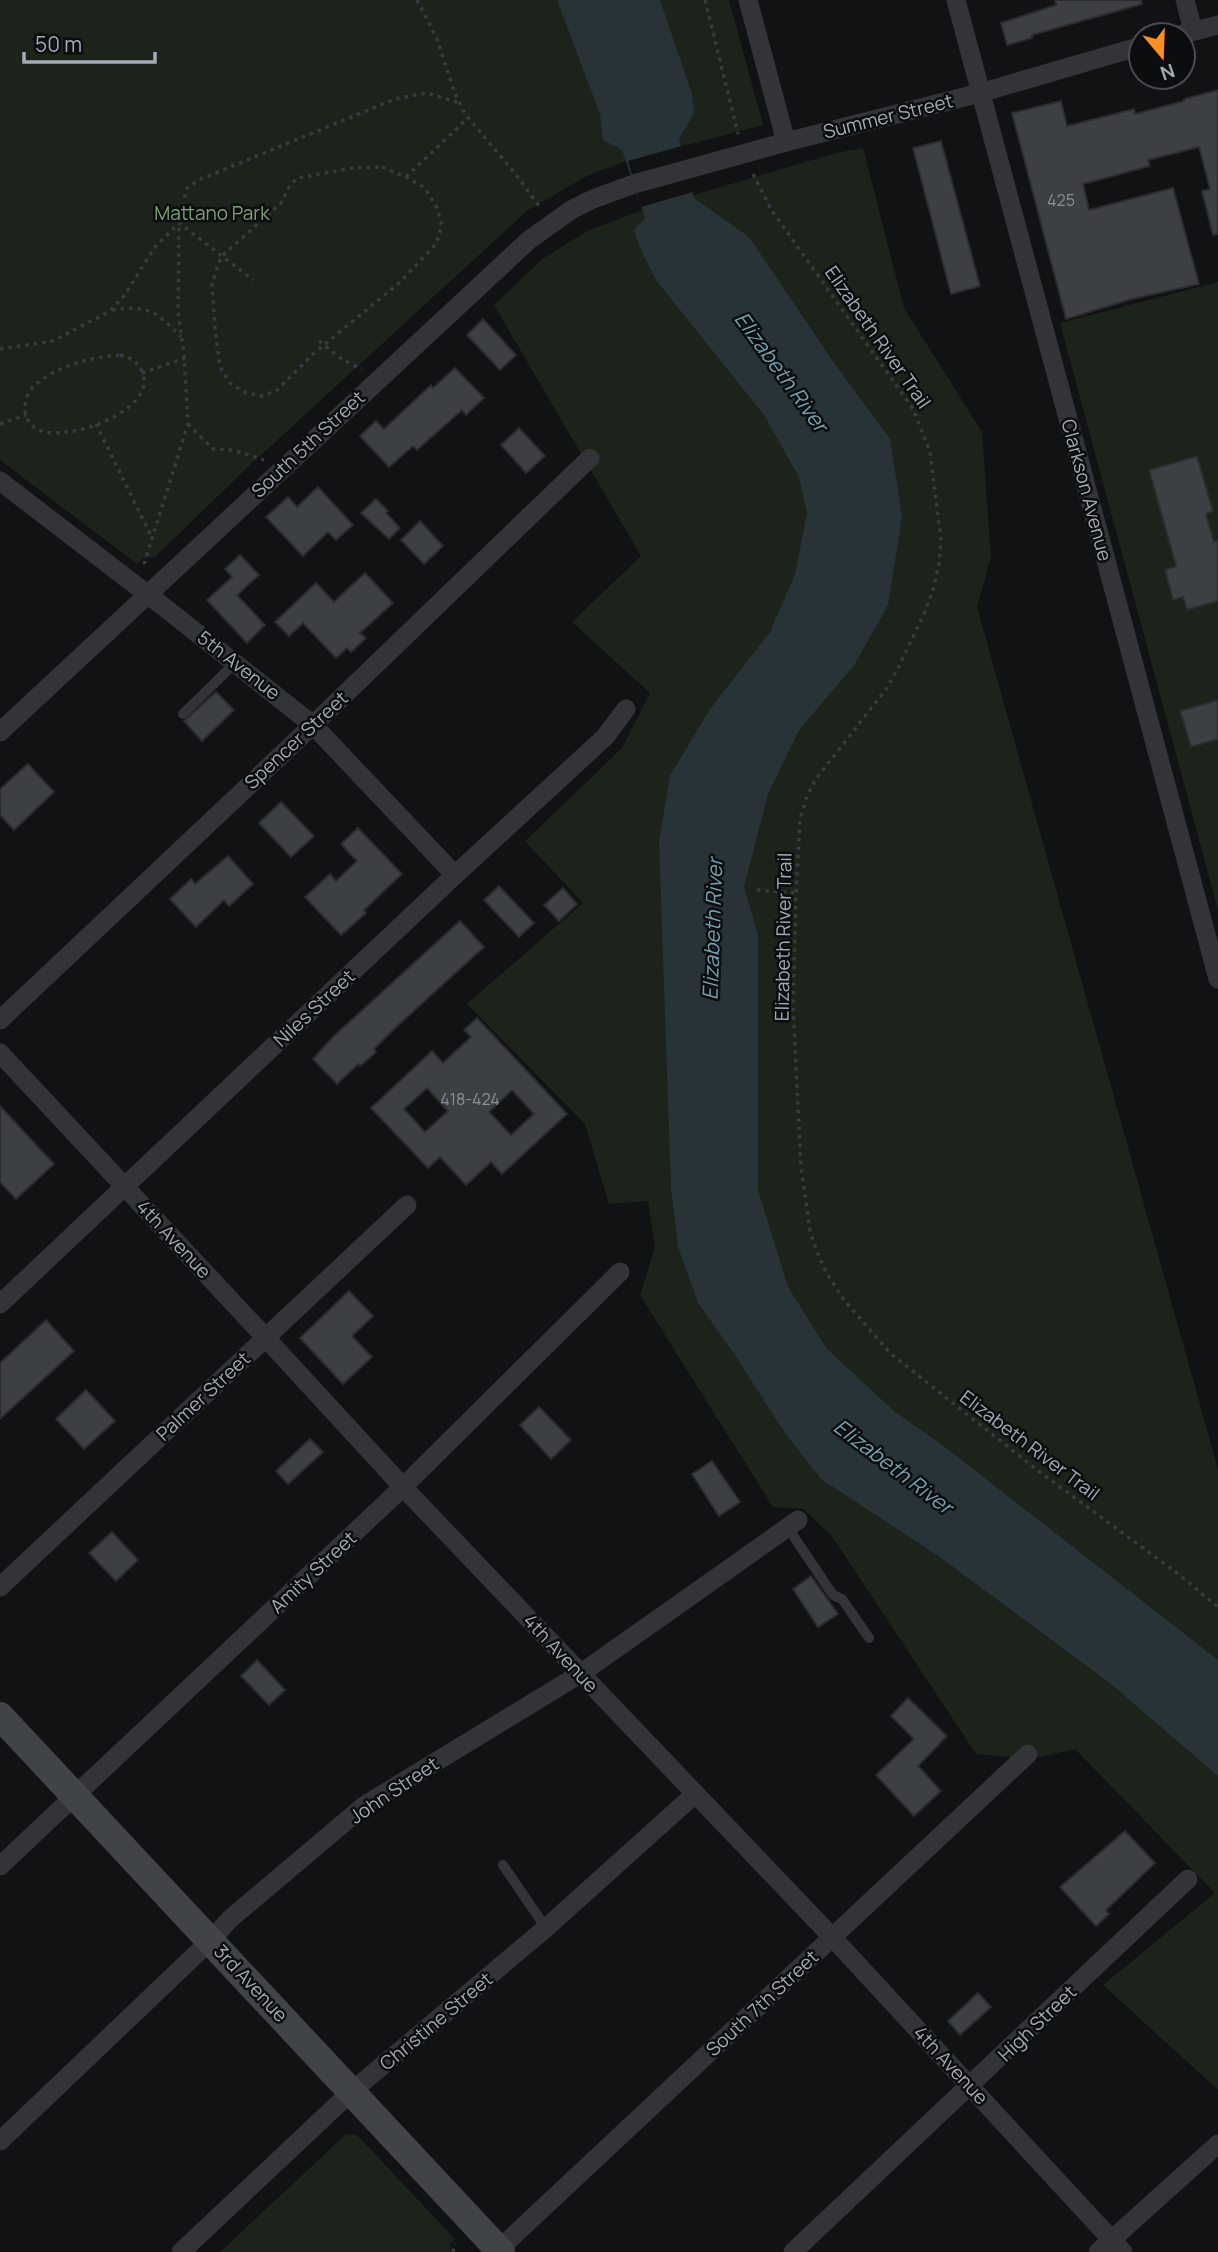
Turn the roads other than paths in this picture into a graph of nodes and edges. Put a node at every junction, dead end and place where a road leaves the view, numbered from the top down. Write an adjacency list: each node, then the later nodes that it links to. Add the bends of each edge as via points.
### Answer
1 (748, 0): 9 (street)
2 (956, 0): 8 (street, Clarkson Avenue)
3 (1185, 0): 4 (street)
4 (1186, 21)
5 (1218, 25): 6 (street)
6 (1197, 30)
7 (1127, 50): 8 (street, Summer Street)
8 (980, 93): 9 (street, Summer Street); 20 (street, Clarkson Avenue)
9 (786, 142): 10 (street, Summer Street)
10 (634, 184): 13 (street, South 5th Street, via 571,210 529,240)
11 (590, 458): 17 (street, Spencer Street)
12 (0, 481): 13 (street, 5th Avenue)
13 (146, 594): 14 (street, 5th Avenue); 18 (street, South 5th Street)
14 (236, 662): 16 (lane); 17 (street, 5th Avenue)
15 (626, 709): 19 (street, Niles Street, via 605,737)
16 (183, 713)
17 (313, 725): 19 (street, 5th Avenue); 21 (street, Spencer Street)
18 (0, 732)
19 (455, 875): 23 (street, Niles Street)
20 (1218, 979)
21 (0, 1020)
22 (0, 1053): 23 (street, 4th Avenue)
23 (125, 1187): 26 (street, Niles Street); 27 (street, 4th Avenue)
24 (407, 1205): 27 (street, Palmer Street)
25 (620, 1272): 28 (street, Amity Street)
26 (0, 1304)
27 (265, 1337): 28 (street, 4th Avenue); 30 (street, Palmer Street)
28 (403, 1488): 32 (street, 4th Avenue); 36 (street, Amity Street)
29 (793, 1524): 31 (lane, via 833,1595 842,1599); 32 (street, John Street)
30 (0, 1587)
31 (869, 1638)
32 (580, 1674): 35 (street, 4th Avenue); 42 (street, John Street, via 365,1805)
33 (0, 1716): 36 (street, 3rd Avenue)
34 (1028, 1754): 41 (street, South 7th Street)
35 (695, 1794): 40 (street, Christine Street); 41 (street, 4th Avenue)
36 (75, 1796): 38 (street, Amity Street); 42 (street, 3rd Avenue)
37 (503, 1865): 40 (lane)
38 (0, 1866)
39 (1188, 1879): 43 (street, High Street)
40 (546, 1928): 44 (street, Christine Street)
41 (833, 1938): 43 (street, 4th Avenue); 48 (street, South 7th Street)
42 (211, 1940): 44 (street, 3rd Avenue); 45 (street, John Street)
43 (971, 2086): 47 (street, 4th Avenue); 50 (street, High Street)
44 (351, 2092): 48 (street, 3rd Avenue); 49 (street, Christine Street)
45 (0, 2141)
46 (1218, 2144): 47 (street)
47 (1111, 2248)
48 (499, 2251)
49 (181, 2252)
50 (793, 2252)

